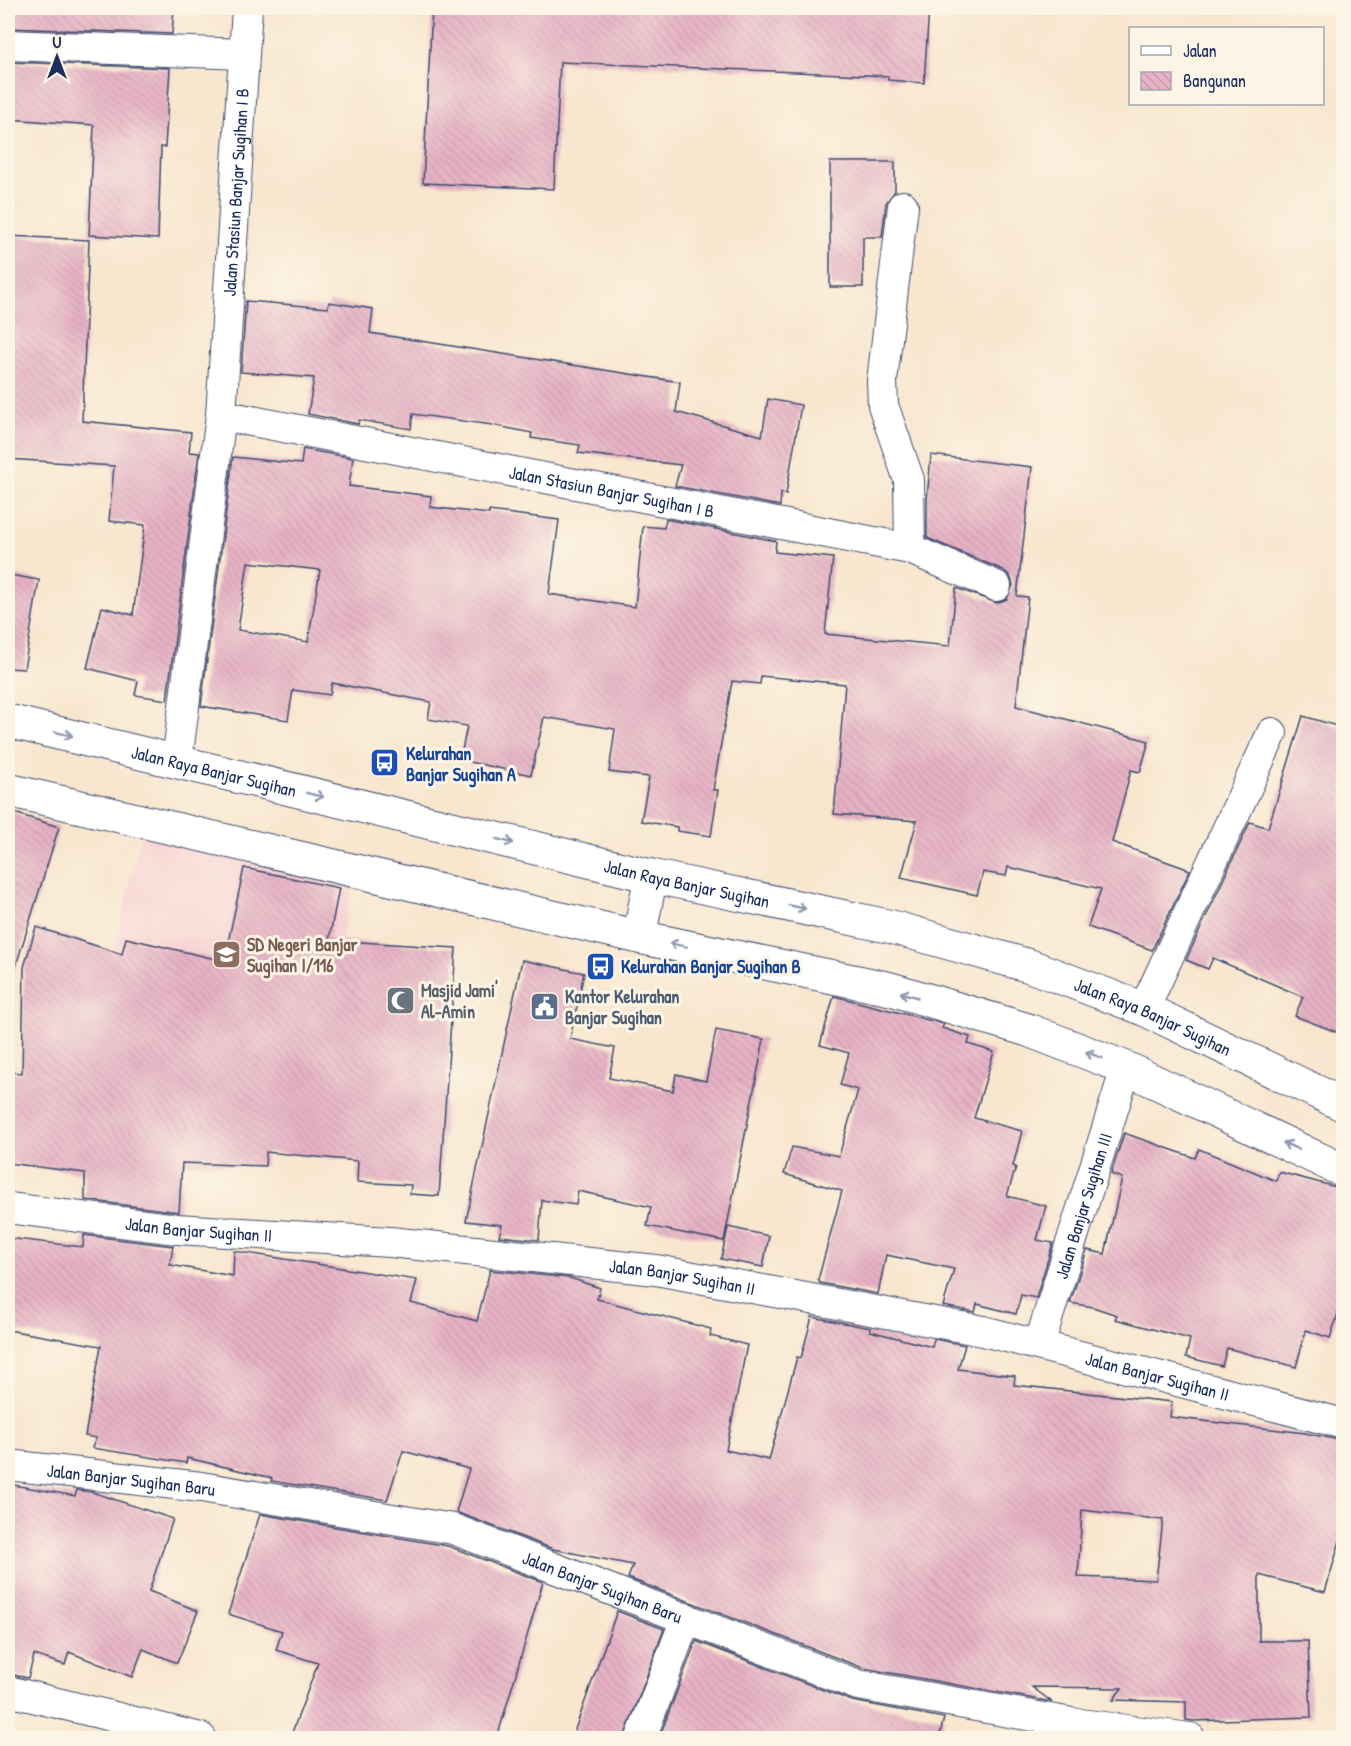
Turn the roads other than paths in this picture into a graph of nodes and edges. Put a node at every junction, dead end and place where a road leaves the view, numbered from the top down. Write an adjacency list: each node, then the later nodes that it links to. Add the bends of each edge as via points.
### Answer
1 (247, 8): 3 (street, Jalan Stasiun Banjar Sugihan I B)
2 (8, 45): 3 (street)
3 (244, 54): 5 (street, Jalan Stasiun Banjar Sugihan I B)
4 (903, 206): 6 (street, via 882,381 883,405 909,480)
5 (221, 415): 6 (street, Jalan Stasiun Banjar Sugihan I B); 10 (street, Jalan Stasiun Banjar Sugihan I B)
6 (910, 549): 7 (street, Jalan Stasiun Banjar Sugihan I B)
7 (996, 586)
8 (8, 721): 10 (main road, Jalan Raya Banjar Sugihan, one-way to 10)
9 (1272, 733): 14 (street)
10 (177, 761): 12 (main road, Jalan Raya Banjar Sugihan, one-way to 12)
11 (8, 790): 13 (main road)
12 (651, 876): 13 (main road); 14 (main road, Jalan Raya Banjar Sugihan, one-way to 14, via 892,927 1030,966)
13 (639, 938): 15 (main road, one-way to 13, via 1028,1030 891,989)
14 (1144, 1010): 16 (main road, Jalan Raya Banjar Sugihan)
15 (1125, 1068): 17 (main road, one-way to 15); 19 (street, Jalan Banjar Sugihan III)
16 (1344, 1105)
17 (1344, 1171)
18 (8, 1208): 19 (street, Jalan Banjar Sugihan II, via 177,1228 390,1242 656,1270)
19 (1039, 1345): 20 (street, Jalan Banjar Sugihan II)
20 (1344, 1424)
21 (8, 1465): 22 (street, Jalan Banjar Sugihan Baru, via 201,1487 453,1529)
22 (686, 1618): 25 (street); 26 (street, Jalan Banjar Sugihan Baru, via 858,1685 1072,1723)
23 (8, 1691): 24 (street)
24 (201, 1738)
25 (641, 1738)
26 (1190, 1738)

